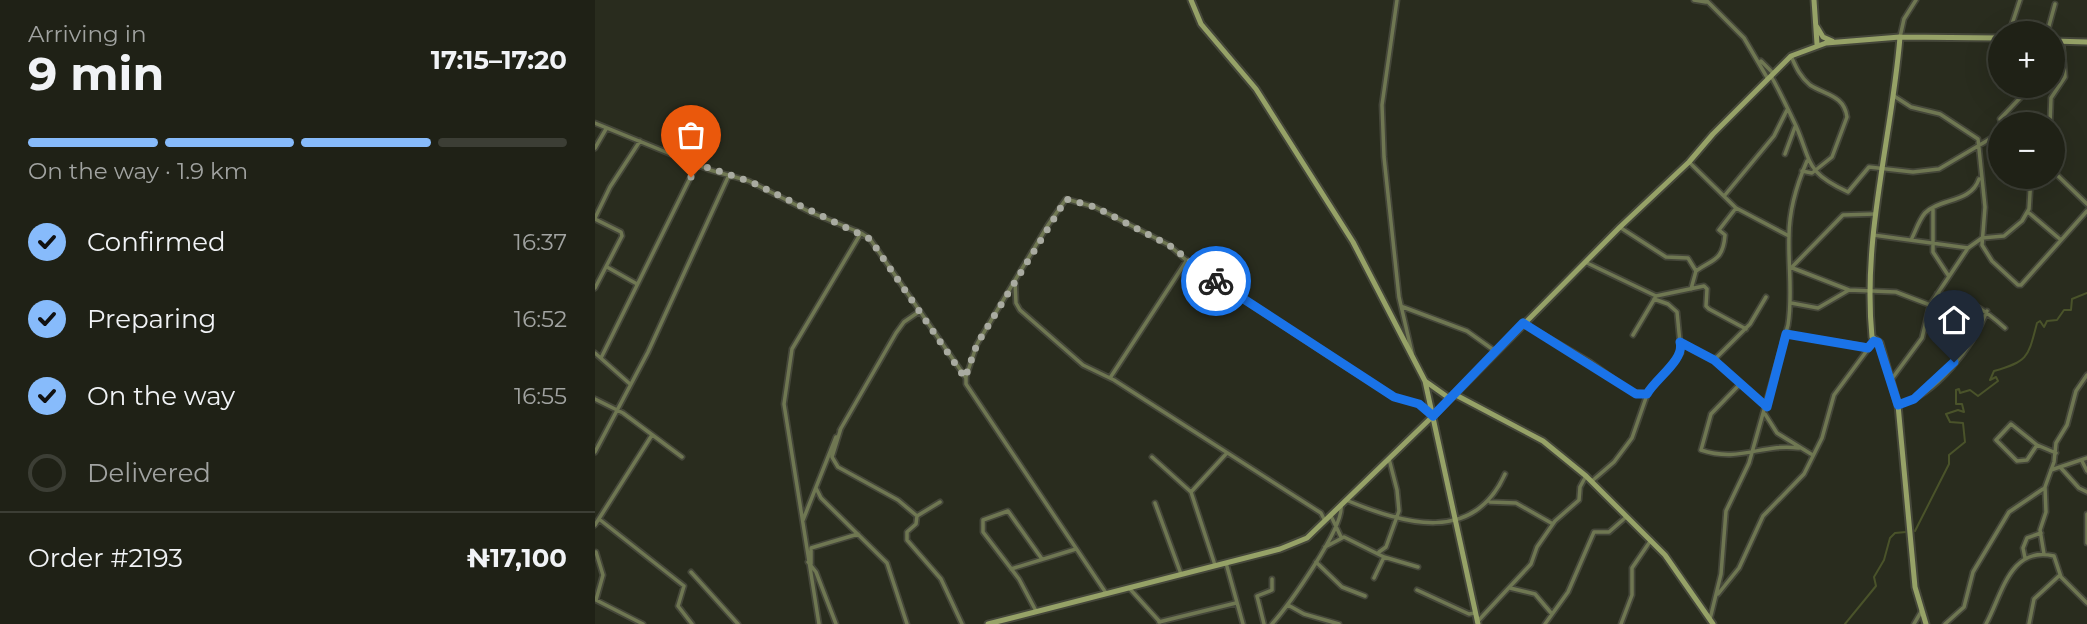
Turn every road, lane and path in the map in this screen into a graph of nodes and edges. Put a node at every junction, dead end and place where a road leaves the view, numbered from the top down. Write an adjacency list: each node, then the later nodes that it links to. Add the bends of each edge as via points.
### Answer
1 (1191, 0): 90 (street, via 1201,24 1256,89 1292,144 1353,242)
2 (1397, 0): 77 (street, via 1382,109 1385,190)
3 (1695, 0): 7 (street)
4 (1814, 0): 11 (street)
5 (1916, 0): 12 (street)
6 (2020, 0): 9 (street)
7 (1707, 1): 19 (street)
8 (2055, 4): 10 (street)
9 (2013, 21)
10 (2050, 21)
11 (1816, 26): 15 (street, via 1823,37); 17 (street)
12 (1900, 37): 13 (street); 15 (street); 21 (street)
13 (1988, 38)
14 (2065, 41): 16 (street)
15 (1835, 42): 17 (street)
16 (2087, 43)
17 (1817, 44): 18 (street)
18 (1791, 56): 20 (street); 38 (street, via 1805,80 1834,96 1846,110 1846,123 1832,157)
19 (1759, 60): 20 (street); 20 (street)
20 (1771, 76): 23 (street); 34 (street)
21 (1894, 96): 30 (street, via 1910,107 1958,124); 36 (street)
22 (2020, 98): 24 (street)
23 (1787, 110): 26 (street); 43 (street, via 1774,136)
24 (2007, 112)
25 (595, 123): 27 (street)
26 (1795, 125): 32 (street); 33 (street)
27 (606, 129): 29 (street); 31 (street)
28 (1988, 139): 30 (street)
29 (640, 141): 35 (street); 50 (street)
30 (1979, 144): 36 (street, via 1939,169); 40 (street)
31 (595, 148)
32 (1785, 153)
33 (1807, 161): 37 (street); 38 (street)
34 (1689, 163): 43 (street); 51 (street)
35 (697, 164): 39 (street); 67 (street)
36 (1882, 168): 38 (street, via 1868,168 1850,192); 49 (street)
37 (1802, 171): 38 (street); 54 (street)
38 (1815, 171)
39 (729, 175): 52 (street); 98 (street)
40 (1980, 177): 45 (street, via 1964,195); 56 (street, via 1985,207)
41 (2065, 183): 44 (street)
42 (2030, 189): 47 (street)
43 (1725, 195): 46 (street)
44 (2087, 204)
45 (1933, 207): 55 (street, via 1923,215); 58 (street)
46 (1736, 208): 54 (street); 64 (street, via 1719,229 1725,235 1721,253)
47 (2028, 211): 56 (street, via 2009,233); 57 (street)
48 (2087, 211): 57 (street)
49 (1875, 214): 53 (street); 63 (street, via 1843,215)
50 (595, 219): 62 (street, via 621,232)
51 (1620, 227): 61 (street); 64 (street, via 1666,257 1688,258)
52 (860, 233): 78 (street, via 870,239); 145 (street, via 791,354 784,412)
53 (1873, 235): 55 (street); 71 (street)
54 (1789, 236): 63 (street)
55 (1912, 238): 58 (street)
56 (1982, 238): 57 (street, via 1992,261 2021,285); 59 (street)
57 (2061, 240)
58 (1932, 241): 59 (street); 65 (street, via 1935,256)
59 (1968, 248): 65 (street)
60 (1187, 260): 66 (street, via 1169,245 1095,207 1066,199); 95 (street); 107 (street, via 1337,361)
61 (1585, 261): 74 (street); 80 (street)
62 (607, 267): 67 (street); 68 (street)
63 (1791, 267): 70 (street); 75 (street)
64 (1696, 271): 69 (street)
65 (1948, 275): 72 (street)
66 (1015, 280): 94 (street, via 972,352); 95 (street, via 1020,310 1083,365)
67 (638, 284): 91 (street)
68 (595, 288)
69 (1691, 289): 74 (street); 82 (street, via 1704,286 1709,309)
70 (1849, 290): 71 (street); 75 (street, via 1818,308)
71 (1868, 293): 76 (street, via 1896,292); 85 (street)
72 (1937, 294): 76 (street); 79 (street)
73 (1766, 297): 82 (street)
74 (1655, 298): 84 (street); 86 (street, via 1675,309)
75 (1791, 303): 83 (street)
76 (1930, 305): 96 (street, via 1922,338)
77 (1402, 306): 88 (street, via 1467,331); 90 (street)
78 (920, 311): 94 (street); 108 (street, via 904,322)
79 (1987, 311): 81 (street); 103 (street, via 1963,355 1914,399)
80 (1523, 323): 88 (street); 100 (street, via 1632,392)
81 (2005, 328)
82 (1746, 329): 92 (street)
83 (1786, 334): 87 (street); 104 (street)
84 (1633, 335)
85 (1874, 341): 87 (street); 96 (street, via 1880,343)
86 (1680, 342): 92 (street); 100 (street, via 1679,357)
87 (1868, 348): 117 (street, via 1835,395 1822,438)
88 (1495, 351): 101 (street)
89 (595, 353): 91 (street)
90 (1412, 353): 97 (street)
91 (601, 359): 98 (street)
92 (1714, 360): 99 (street)
93 (2087, 375): 115 (street, via 2076,391)
94 (965, 378): 155 (street)
95 (1110, 378): 116 (street)
96 (1891, 380): 103 (street)
97 (1425, 381): 101 (street); 107 (street)
98 (630, 384): 105 (street)
99 (1740, 384): 104 (street); 114 (street, via 1711,414 1702,450 1733,457)
100 (1647, 394): 127 (street, via 1632,438 1614,462)
101 (1452, 396): 107 (street); 127 (street, via 1543,441)
102 (595, 399): 105 (street)
103 (1898, 405): 185 (street)
104 (1767, 407): 106 (street)
105 (615, 410): 109 (street); 110 (street)
106 (1764, 412): 112 (street, via 1777,433); 114 (street)
107 (1433, 416): 121 (street); 144 (street)
108 (841, 428): 128 (street); 138 (street, via 832,457 838,467 898,500)
109 (652, 435): 118 (street); 141 (street)
110 (597, 445): 113 (street)
111 (2037, 445): 111 (street, via 2011,424 1996,440 2017,461 2027,460); 115 (street)
112 (1799, 448): 114 (street); 117 (street)
113 (595, 452)
114 (1752, 452): 179 (street, via 1726,511)
115 (2056, 453): 124 (street)
116 (1226, 454): 130 (street); 143 (street, via 1321,513)
117 (1811, 454): 179 (street, via 1797,482 1763,516 1739,568)
118 (682, 457)
119 (1152, 457): 130 (street)
120 (2087, 458): 122 (street)
121 (1389, 459): 132 (street); 142 (street, via 1399,499)
122 (2082, 461): 123 (street); 125 (street)
123 (2061, 467): 124 (street); 131 (street)
124 (2051, 470): 129 (street)
125 (2087, 471)
126 (1505, 474): 134 (street)
127 (1589, 479): 140 (street); 146 (street, via 1580,487 1579,500)
128 (815, 486): 145 (street); 150 (street, via 821,498)
129 (2045, 488): 149 (street); 206 (street, via 2009,512 1973,572 1964,607)
130 (1191, 492): 165 (street)
131 (2087, 492)
132 (1346, 500): 136 (street); 142 (street)
133 (940, 502): 138 (street)
134 (1490, 502): 144 (street); 146 (street, via 1516,503)
135 (1155, 503): 170 (street)
136 (1341, 506): 139 (street); 148 (street)
137 (2087, 514): 153 (street)
138 (917, 516): 196 (street, via 907,540 941,579)
139 (1331, 516): 143 (street); 148 (street)
140 (1625, 518): 152 (street); 186 (street, via 1609,532 1594,533 1568,592)
141 (599, 519): 147 (street); 191 (street, via 684,586 678,606)
142 (1395, 519): 144 (street); 157 (street)
143 (1325, 521): 164 (street, via 1300,542)
144 (1455, 521): 184 (street)
145 (801, 523): 162 (street)
146 (1553, 524): 175 (street, via 1531,564)
147 (595, 525)
148 (1336, 526): 151 (street); 154 (street)
149 (2041, 533): 158 (street); 160 (street, via 2027,538)
150 (858, 534): 166 (street, via 811,548); 195 (street, via 887,563)
151 (1341, 537): 154 (street); 157 (street)
152 (1651, 540): 187 (street); 203 (street, via 1632,568 1632,595)
153 (2087, 543)
154 (1325, 547): 163 (street)
155 (1077, 549): 161 (street); 177 (street)
156 (596, 552): 190 (street, via 603,575 596,600)
157 (1380, 552): 159 (street)
158 (2044, 554): 160 (street); 171 (street, via 2056,558)
159 (1384, 557): 167 (street); 172 (street)
160 (2025, 558): 207 (street, via 2013,568)
161 (1042, 559): 168 (street); 168 (street, via 1003,510 983,520 981,528)
162 (807, 561): 166 (street); 193 (street)
163 (1316, 562): 178 (street, via 1342,587); 182 (street)
164 (1226, 563): 165 (street); 180 (street)
165 (1215, 565): 170 (street)
166 (811, 566): 194 (street)
167 (1418, 567)
168 (1011, 569): 183 (street)
169 (691, 572): 192 (street)
170 (1181, 574): 174 (street)
171 (2060, 575): 181 (street); 208 (street, via 2034,599)
172 (1374, 578)
173 (1272, 579): 199 (street, via 1272,590 1257,596)
174 (1129, 587): 177 (street); 188 (street)
175 (1510, 588): 186 (street, via 1535,594); 189 (street)
176 (1416, 590): 184 (street, via 1469,614)
177 (1106, 593): 183 (street)
178 (1365, 596)
179 (1717, 596): 187 (street)
180 (1237, 603): 188 (street); 198 (street)
181 (2087, 603)
182 (1288, 605): 200 (street); 201 (street)
183 (1036, 611): 197 (street)
184 (1476, 612): 189 (street)
185 (1921, 612): 204 (street); 205 (street)
186 (1552, 614): 202 (street)
187 (1711, 622)
188 (1160, 623)
189 (1478, 623)
190 (643, 624)
191 (692, 624)
192 (738, 624)
193 (819, 624)
194 (836, 624)
195 (907, 624)
196 (962, 624)
197 (994, 624)
198 (1243, 624)
199 (1264, 624)
200 (1272, 624)
201 (1339, 624)
202 (1545, 624)
203 (1621, 624)
204 (1915, 624)
205 (1926, 624)
206 (1945, 624)
207 (1986, 624)
208 (2029, 624)

